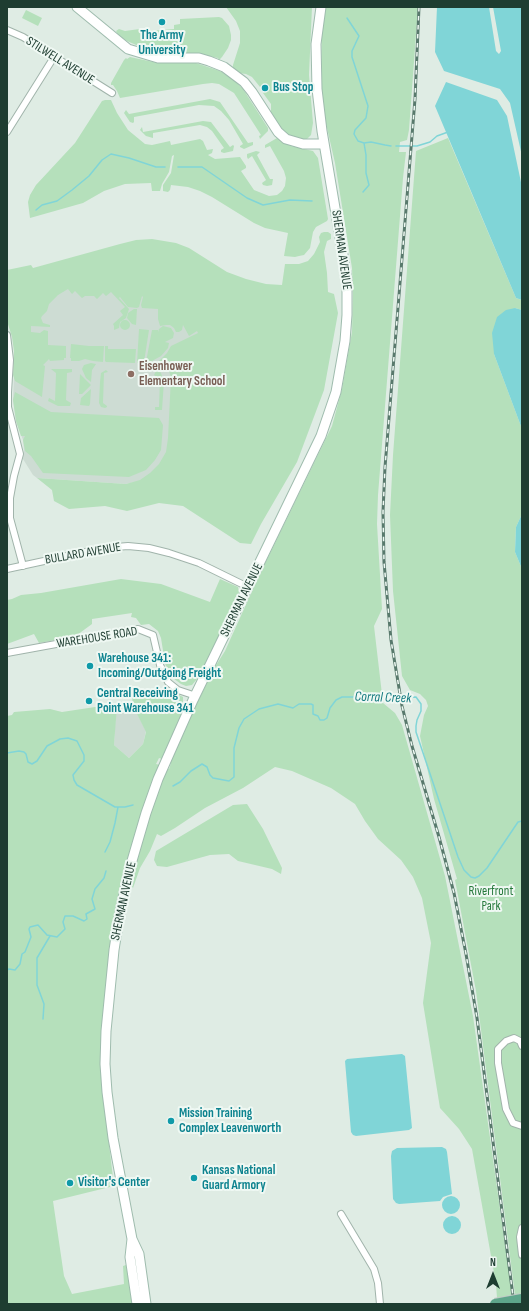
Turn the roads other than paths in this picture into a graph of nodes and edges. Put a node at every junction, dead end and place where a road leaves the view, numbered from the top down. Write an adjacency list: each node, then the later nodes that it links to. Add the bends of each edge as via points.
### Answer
1 (77, 7): 7 (street, via 128,49 158,58 199,58 224,67 244,82 278,132 286,139 303,144)
2 (321, 7): 7 (street, SHERMAN AVENUE, via 316,44 317,89)
3 (7, 30): 4 (street, STILWELL AVENUE)
4 (54, 57): 5 (street, STILWELL AVENUE); 6 (street)
5 (112, 93)
6 (7, 132)
7 (324, 144): 12 (street, SHERMAN AVENUE, via 347,279 347,315 341,369 332,407 321,436)
8 (7, 335): 9 (street, via 10,349)
9 (8, 382): 10 (street, via 8,407 20,454 10,498 10,518)
10 (23, 566): 11 (street, BULLARD AVENUE); 12 (street, BULLARD AVENUE, via 82,552 128,546 149,548 199,563)
11 (7, 569)
12 (248, 587): 14 (street, SHERMAN AVENUE)
13 (7, 653): 14 (street, WAREHOUSE ROAD, via 138,629 153,635 160,665 168,682 178,690)
14 (196, 696): 19 (street, SHERMAN AVENUE, via 162,768 146,813 129,871 114,950 105,1064 112,1138)
15 (522, 1046): 16 (street, via 520,1041 514,1038 506,1041 498,1049 498,1063 506,1109 513,1123)
16 (522, 1126)
17 (341, 1214): 24 (street, via 374,1269)
18 (522, 1228): 20 (street)
19 (132, 1239): 22 (street, via 130,1257); 23 (street, via 139,1254)
20 (522, 1255)
21 (522, 1299): 25 (main road, bridge)
22 (137, 1304)
23 (146, 1304)
24 (380, 1304)
25 (495, 1304)

